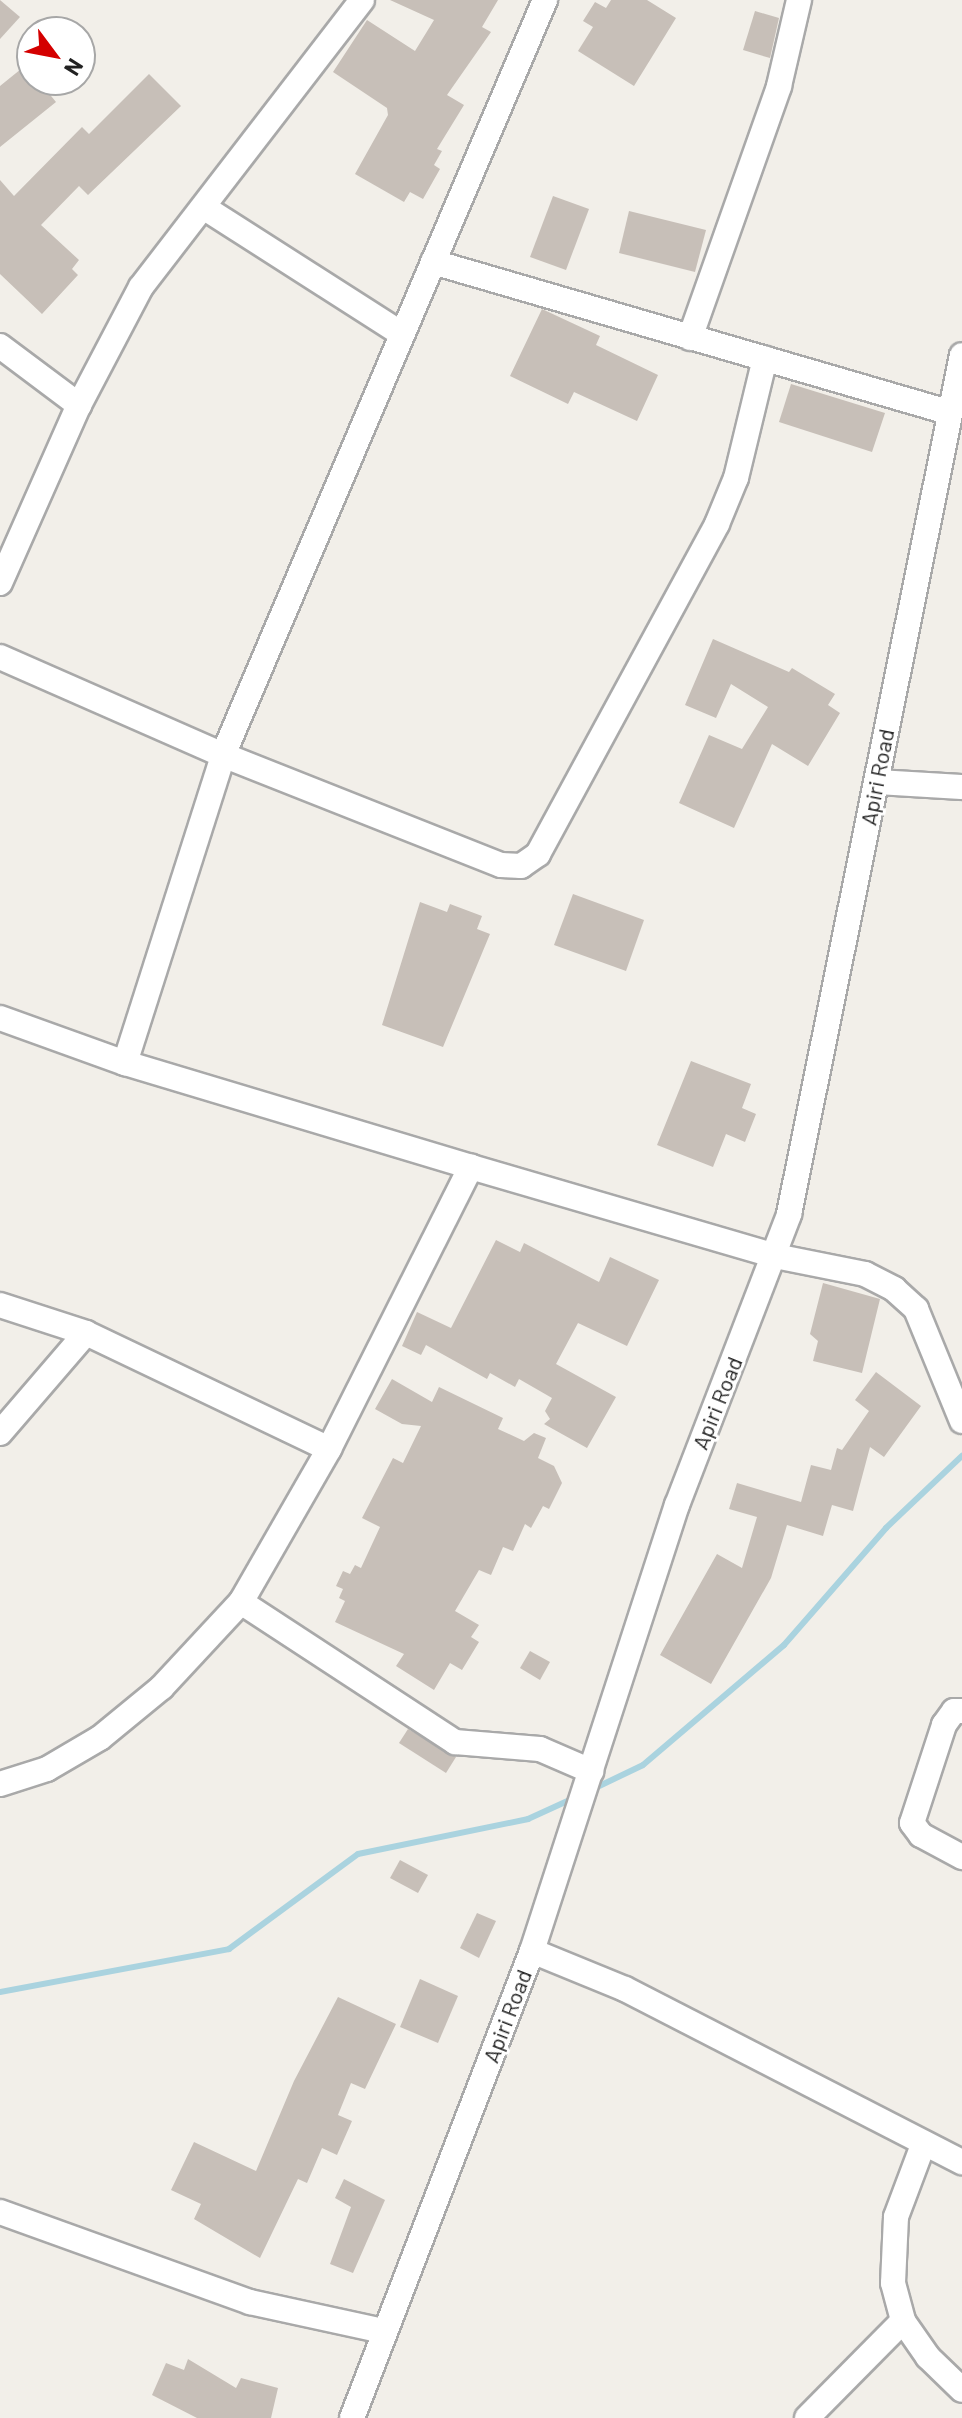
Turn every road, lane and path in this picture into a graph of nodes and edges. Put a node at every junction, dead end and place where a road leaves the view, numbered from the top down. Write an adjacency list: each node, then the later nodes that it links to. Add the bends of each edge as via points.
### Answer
1 (362, 0): 4 (street)
2 (545, 0): 5 (street)
3 (799, 0): 7 (street, via 779,86)
4 (205, 208): 6 (street); 11 (street, via 141,287)
5 (433, 262): 6 (street); 7 (street)
6 (402, 334): 15 (street)
7 (690, 338): 10 (street)
8 (0, 346): 11 (street)
9 (962, 355): 12 (street, Apiri Road)
10 (765, 358): 12 (street); 15 (street, via 736,478 717,524 538,854 521,866 501,865)
11 (79, 405): 13 (street)
12 (948, 412): 16 (street, Apiri Road)
13 (0, 583)
14 (0, 657): 15 (street)
15 (223, 755): 19 (street)
16 (877, 782): 17 (street); 21 (street, Apiri Road, via 789,1214)
17 (962, 787)
18 (0, 1018): 19 (street)
19 (125, 1063): 20 (street)
20 (471, 1167): 21 (street); 26 (street)
21 (775, 1256): 24 (street, via 865,1274 894,1289 916,1309); 29 (street, Apiri Road, via 677,1505)
22 (0, 1305): 23 (street)
23 (86, 1333): 25 (street); 26 (street)
24 (962, 1421)
25 (0, 1433)
26 (329, 1449): 27 (street)
27 (241, 1602): 29 (street, via 455,1742 540,1749); 30 (street, via 162,1687 100,1738 47,1769)
28 (962, 1711): 31 (street, via 954,1711 944,1725 912,1823 921,1835)
29 (591, 1771): 32 (street, Apiri Road)
30 (0, 1784)
31 (962, 1857)
32 (532, 1951): 33 (street, via 625,1989); 37 (street, Apiri Road)
33 (923, 2145): 34 (street); 36 (street, via 896,2217 893,2283)
34 (962, 2162)
35 (0, 2212): 37 (street, via 250,2302)
36 (903, 2321): 38 (street, via 928,2357); 40 (street)
37 (383, 2331): 39 (street, Apiri Road)
38 (962, 2390)
39 (352, 2418)
40 (807, 2418)

